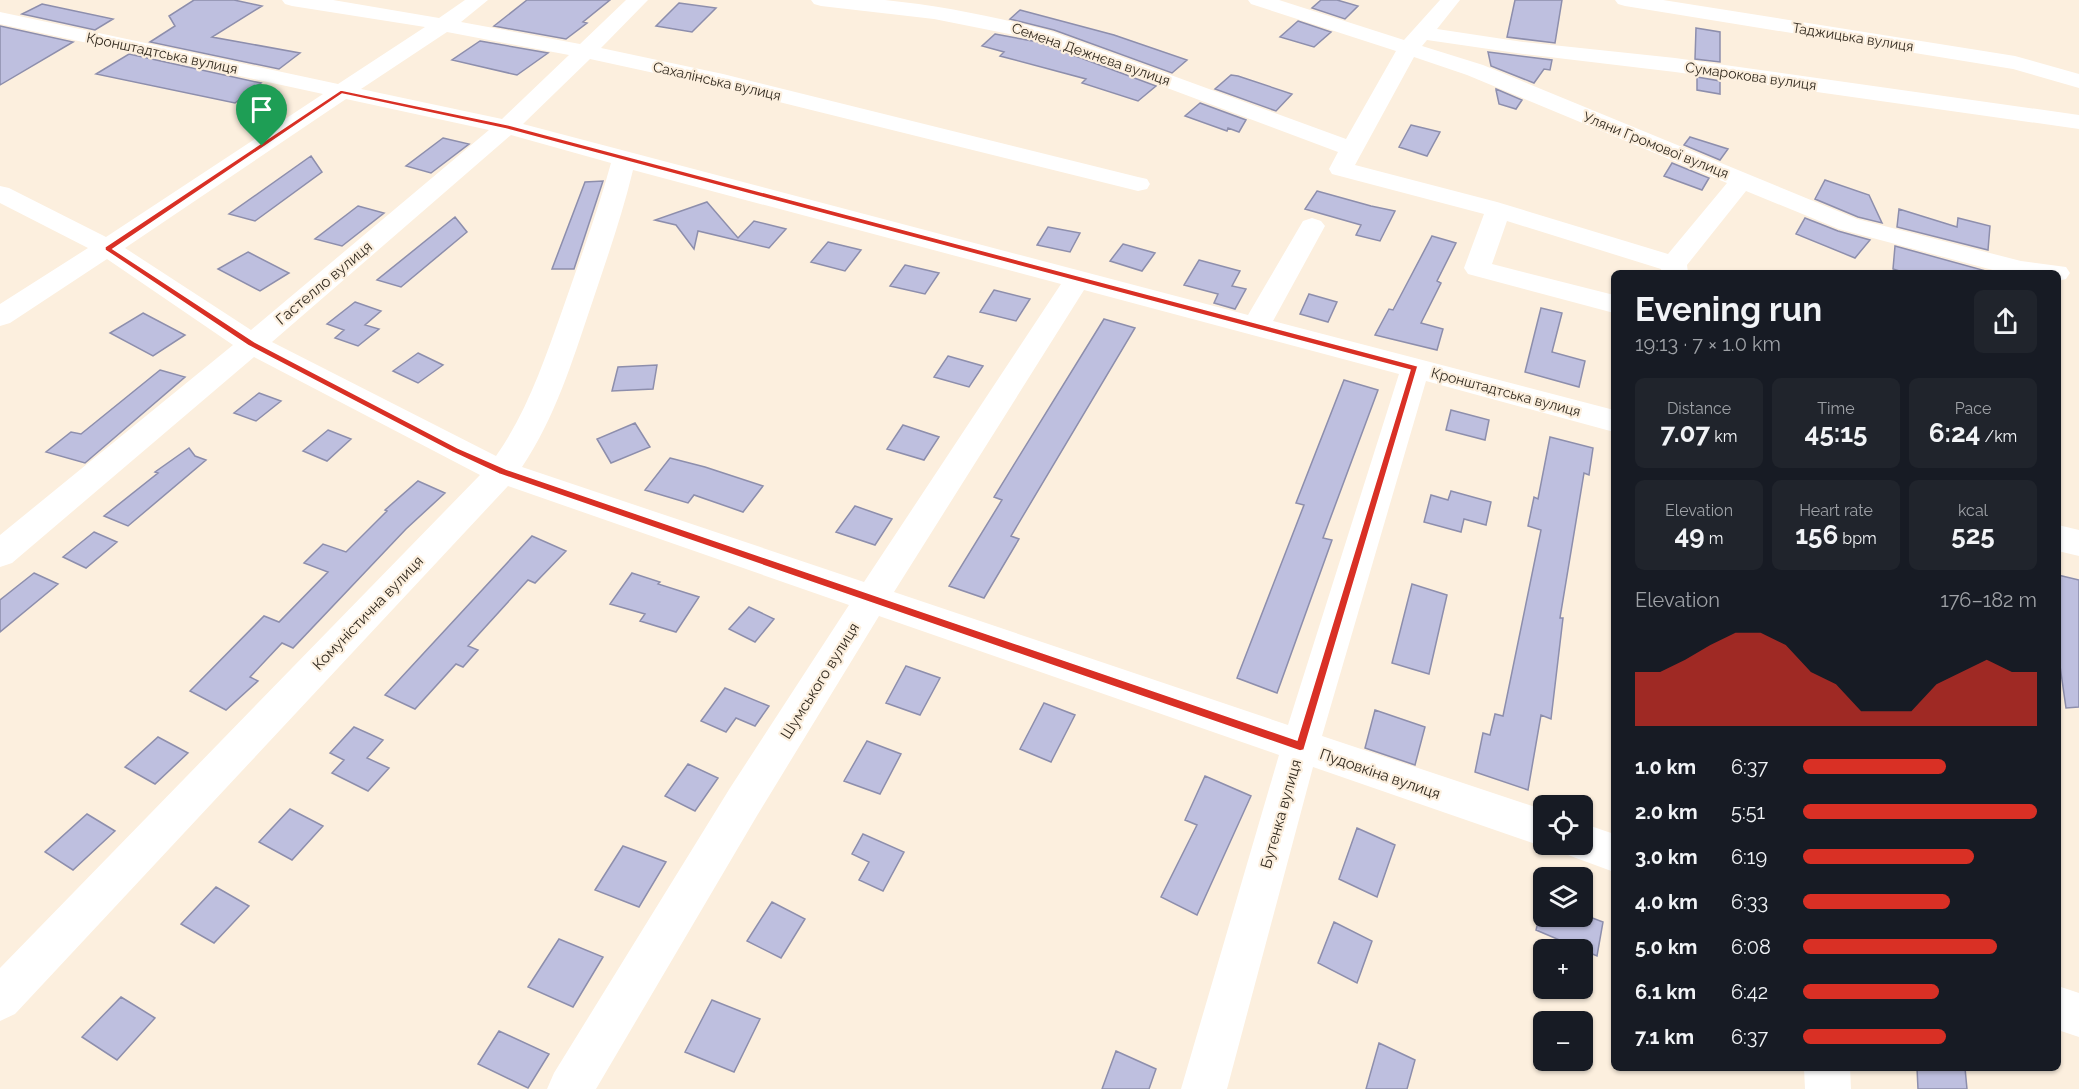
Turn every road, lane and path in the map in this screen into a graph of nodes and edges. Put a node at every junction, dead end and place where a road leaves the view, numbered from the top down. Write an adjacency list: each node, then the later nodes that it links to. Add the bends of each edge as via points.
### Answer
1 (292, 0): 10 (street, Сахалінська вулиця)
2 (478, 0): 10 (street)
3 (638, 0): 12 (street, Гастелло вулиця)
4 (821, 0): 17 (street, Семена Дежнєва вулиця, via 914,9 1003,24)
5 (1258, 0): 11 (street, Уляни Громової вулиця)
6 (1450, 0): 11 (street)
7 (1625, 0): 8 (street, Таджицька вулиця)
8 (1712, 7): 13 (street, Таджицька вулиця, via 2015,63)
9 (0, 18): 14 (street, Кронштадтська вулиця)
10 (443, 26): 12 (street, Сахалінська вулиця); 14 (street)
11 (1416, 40): 15 (street, Сумарокова вулиця, via 1675,65); 17 (street); 19 (street, Уляни Громової вулиця, via 1475,70)
12 (584, 51): 16 (street, Гастелло вулиця); 20 (street, Сахалінська вулиця, via 723,81)
13 (2079, 81)
14 (341, 92): 16 (street, Кронштадтська вулиця); 24 (street)
15 (2079, 122)
16 (507, 127): 18 (street, Кронштадтська вулиця); 33 (street, Гастелло вулиця)
17 (1351, 149): 22 (street, via 1341,169)
18 (624, 159): 29 (street, Кронштадтська вулиця); 36 (street, Комуністична вулиця, via 611,210 541,410)
19 (1742, 180): 25 (street); 26 (street, Уляни Громової вулиця, via 1848,224)
20 (1138, 184)
21 (0, 193): 24 (street, Пудовкіна вулиця)
22 (1498, 210): 25 (street); 30 (street, via 1477,268)
23 (1312, 226): 32 (street)
24 (108, 249): 31 (street); 33 (street, Пудовкіна вулиця)
25 (1675, 268)
26 (2022, 270)
27 (2061, 273): 28 (street, Уляни Громової вулиця)
28 (2079, 275)
29 (1078, 279): 32 (street, Кронштадтська вулиця); 40 (street, Шумського вулиця)
30 (1611, 303)
31 (0, 317)
32 (1256, 326): 34 (street, Кронштадтська вулиця)
33 (252, 344): 36 (street, Пудовкіна вулиця); 39 (street, Гастелло вулиця)
34 (1415, 368): 35 (street, Кронштадтська вулиця); 41 (street, Бутенка вулиця)
35 (1611, 420)
36 (502, 472): 40 (street, Пудовкіна вулиця); 45 (street, Комуністична вулиця)
37 (2061, 539): 38 (street)
38 (2079, 543)
39 (0, 554)
40 (871, 600): 41 (street, Пудовкіна вулиця); 49 (street, Шумського вулиця)
41 (1300, 747): 42 (street, Пудовкіна вулиця); 50 (street, Бутенка вулиця)
42 (1533, 825)
43 (1593, 846): 44 (street)
44 (1611, 852)
45 (0, 999)
46 (2061, 1009): 47 (street)
47 (2079, 1015)
48 (1827, 1071): 51 (street)
49 (570, 1089)
50 (1204, 1089)
51 (1828, 1089)

